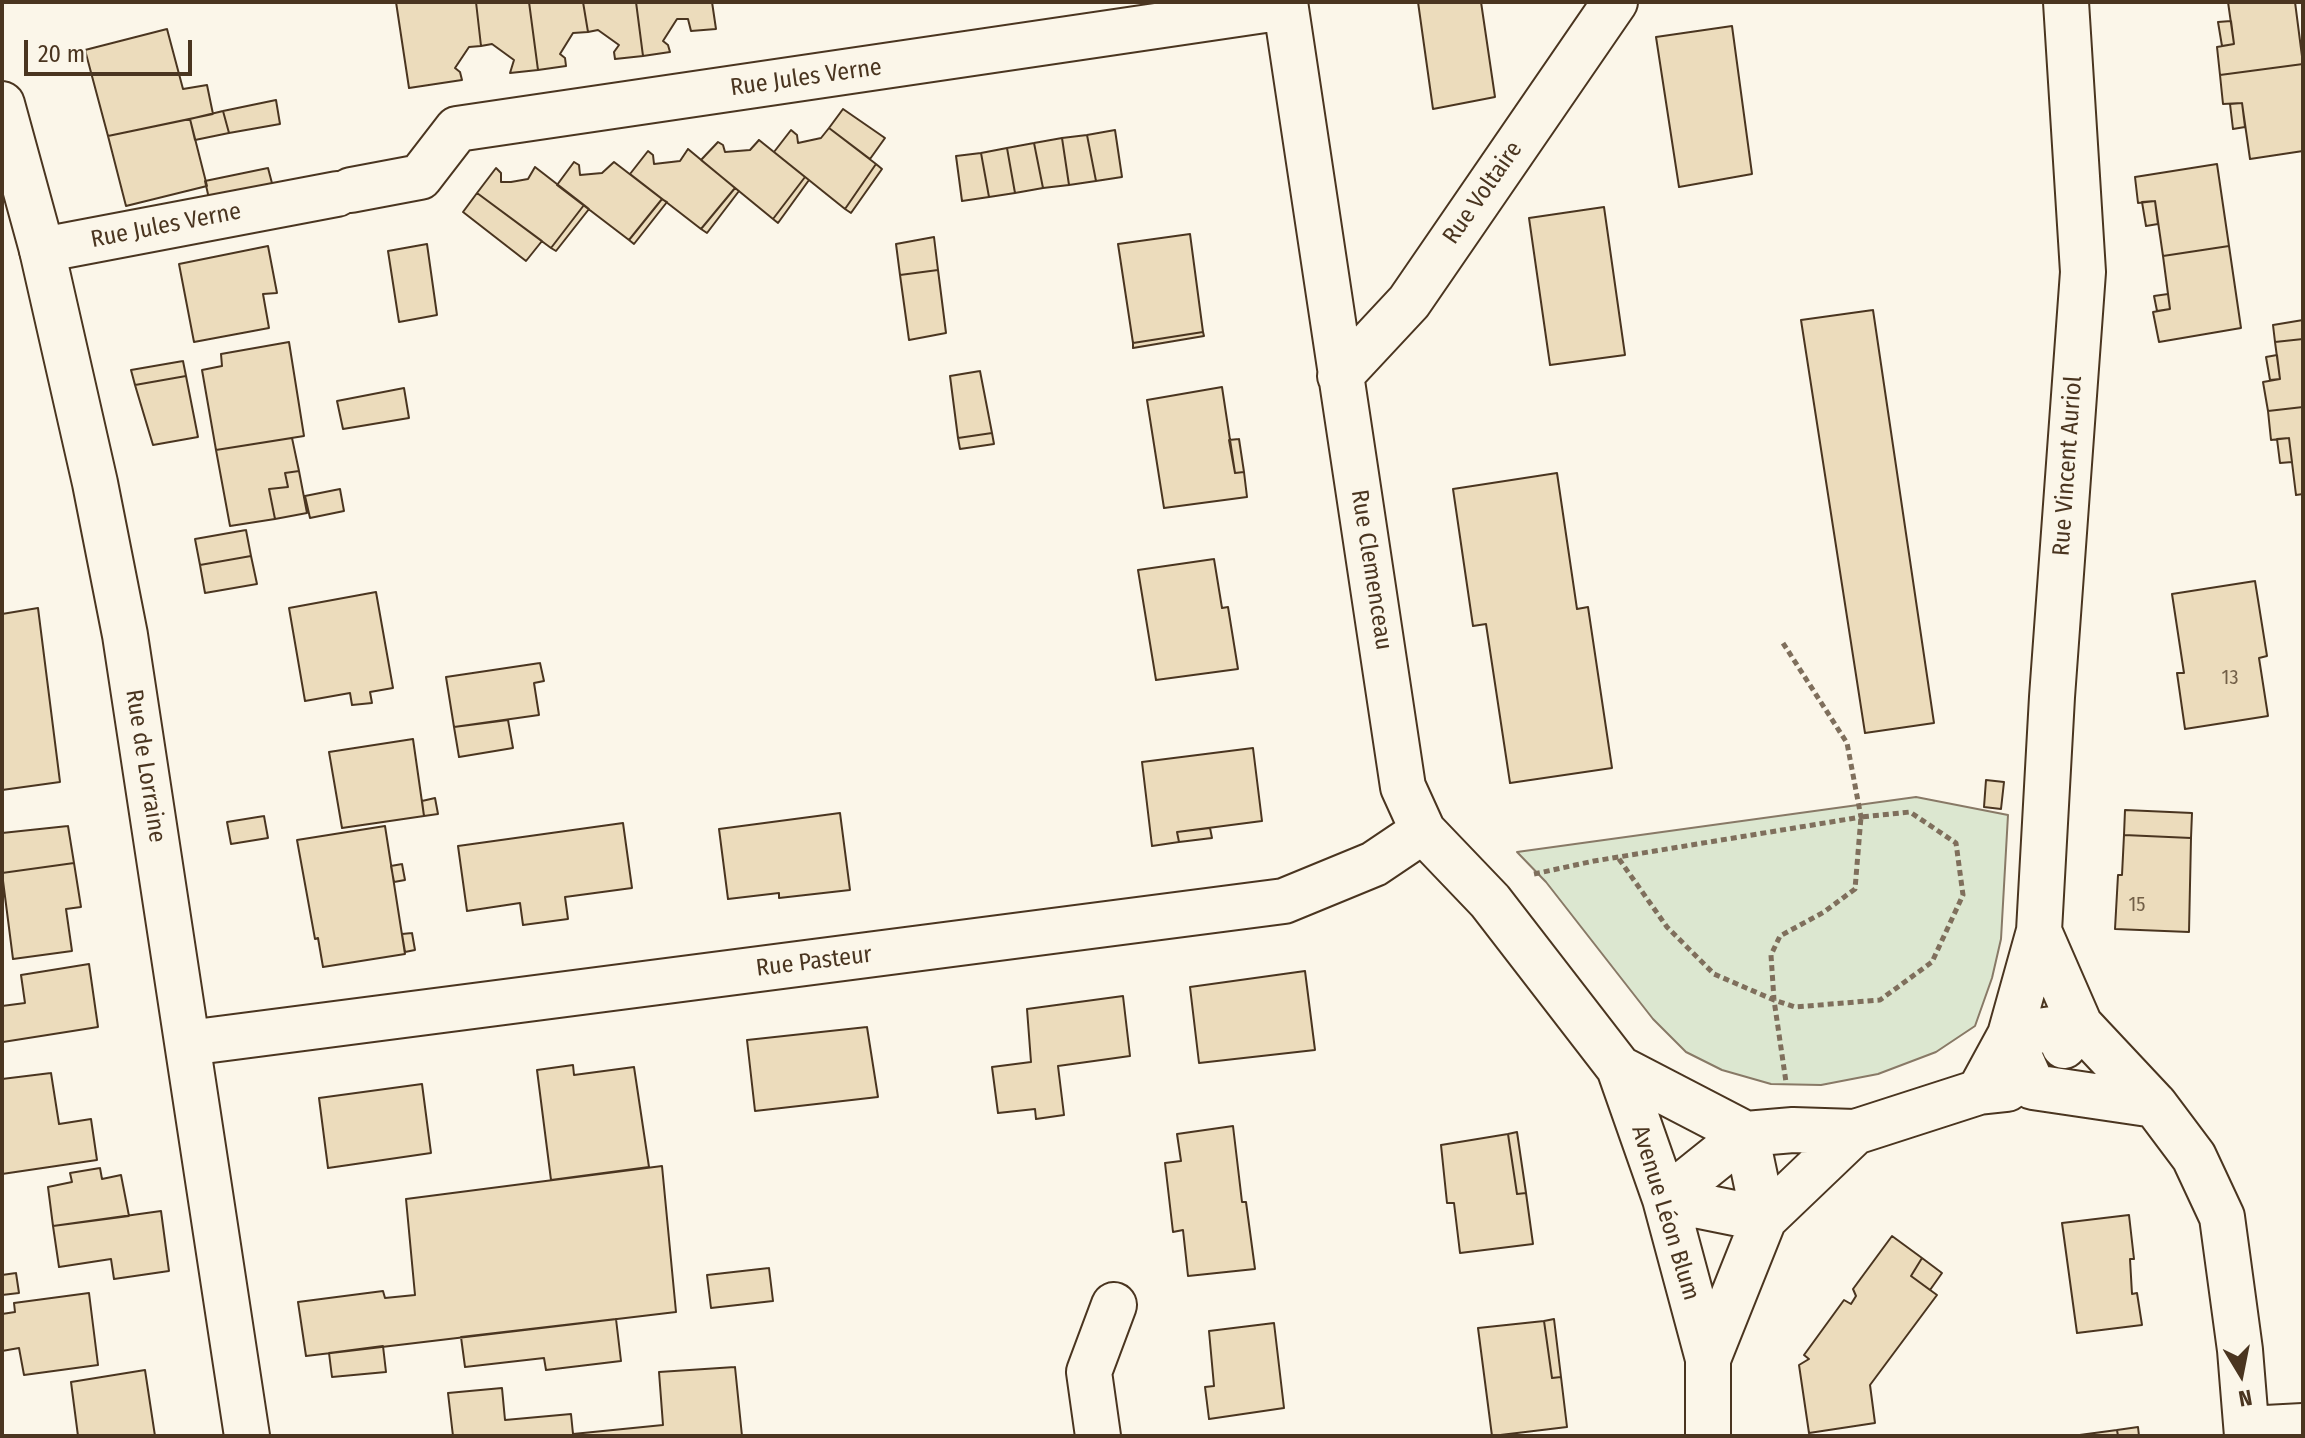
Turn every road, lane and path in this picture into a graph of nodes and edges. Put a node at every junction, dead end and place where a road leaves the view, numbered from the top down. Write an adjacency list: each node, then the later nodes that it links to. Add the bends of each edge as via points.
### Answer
1 (1615, 2): 6 (street, Rue Voltaire, via 1409,302)
2 (2066, 2): 12 (street, Rue Vincent Auriol, via 2083,272)
3 (1285, 5): 5 (street, Rue Jules Verne, via 457,129 420,177); 6 (street, Rue Clemenceau)
4 (2, 104): 5 (street, Rue de Lorraine)
5 (42, 250): 16 (street, Rue de Lorraine, via 125,635)
6 (1340, 376): 9 (street, Rue Clemenceau, via 1403,787)
7 (1783, 643): 8 (path, via 1847,743)
8 (1861, 817): 10 (path); 13 (path, via 1855,889 1780,936 1771,955); 13 (path, via 1910,812 1956,843 1963,895 1932,962 1880,1000 1795,1007)
9 (1423, 831): 11 (street, Rue Clemenceau); 16 (street, Rue Pasteur, via 1374,864 1284,901)
10 (1619, 859): 11 (path, via 1514,878); 13 (path, via 1667,927 1714,974)
11 (1490, 901): 17 (street, Rue Clemenceau)
12 (2039, 931): 14 (street, Rue Vincent Auriol); 15 (street, Rue Vincent Auriol)
13 (1774, 1000): 21 (path)
14 (2080, 1025): 15 (street); 18 (street); 20 (street, Rue Vincent Auriol)
15 (2010, 1035): 18 (street); 19 (street, Rue Vincent Auriol)
16 (188, 1043): 30 (street, Rue de Lorraine)
17 (1619, 1068): 23 (street); 24 (street, Avenue Léon Blum)
18 (2033, 1087): 19 (street); 20 (street)
19 (1979, 1092): 22 (street)
20 (2155, 1105): 29 (street, Rue Vincent Auriol, via 2194,1157 2222,1217)
21 (1793, 1130): 22 (street); 23 (street)
22 (1855, 1132): 25 (street, Avenue Léon Blum)
23 (1746, 1134): 24 (street); 25 (street)
24 (1665, 1199): 25 (street); 27 (street, Avenue Léon Blum)
25 (1764, 1219): 27 (street, Avenue Léon Blum)
26 (1114, 1305): 31 (street, via 1089,1372)
27 (1708, 1359): 32 (street, Avenue Léon Blum)
28 (2303, 1426): 29 (street)
29 (2247, 1433)
30 (247, 1436)
31 (1098, 1436)
32 (1708, 1436)

